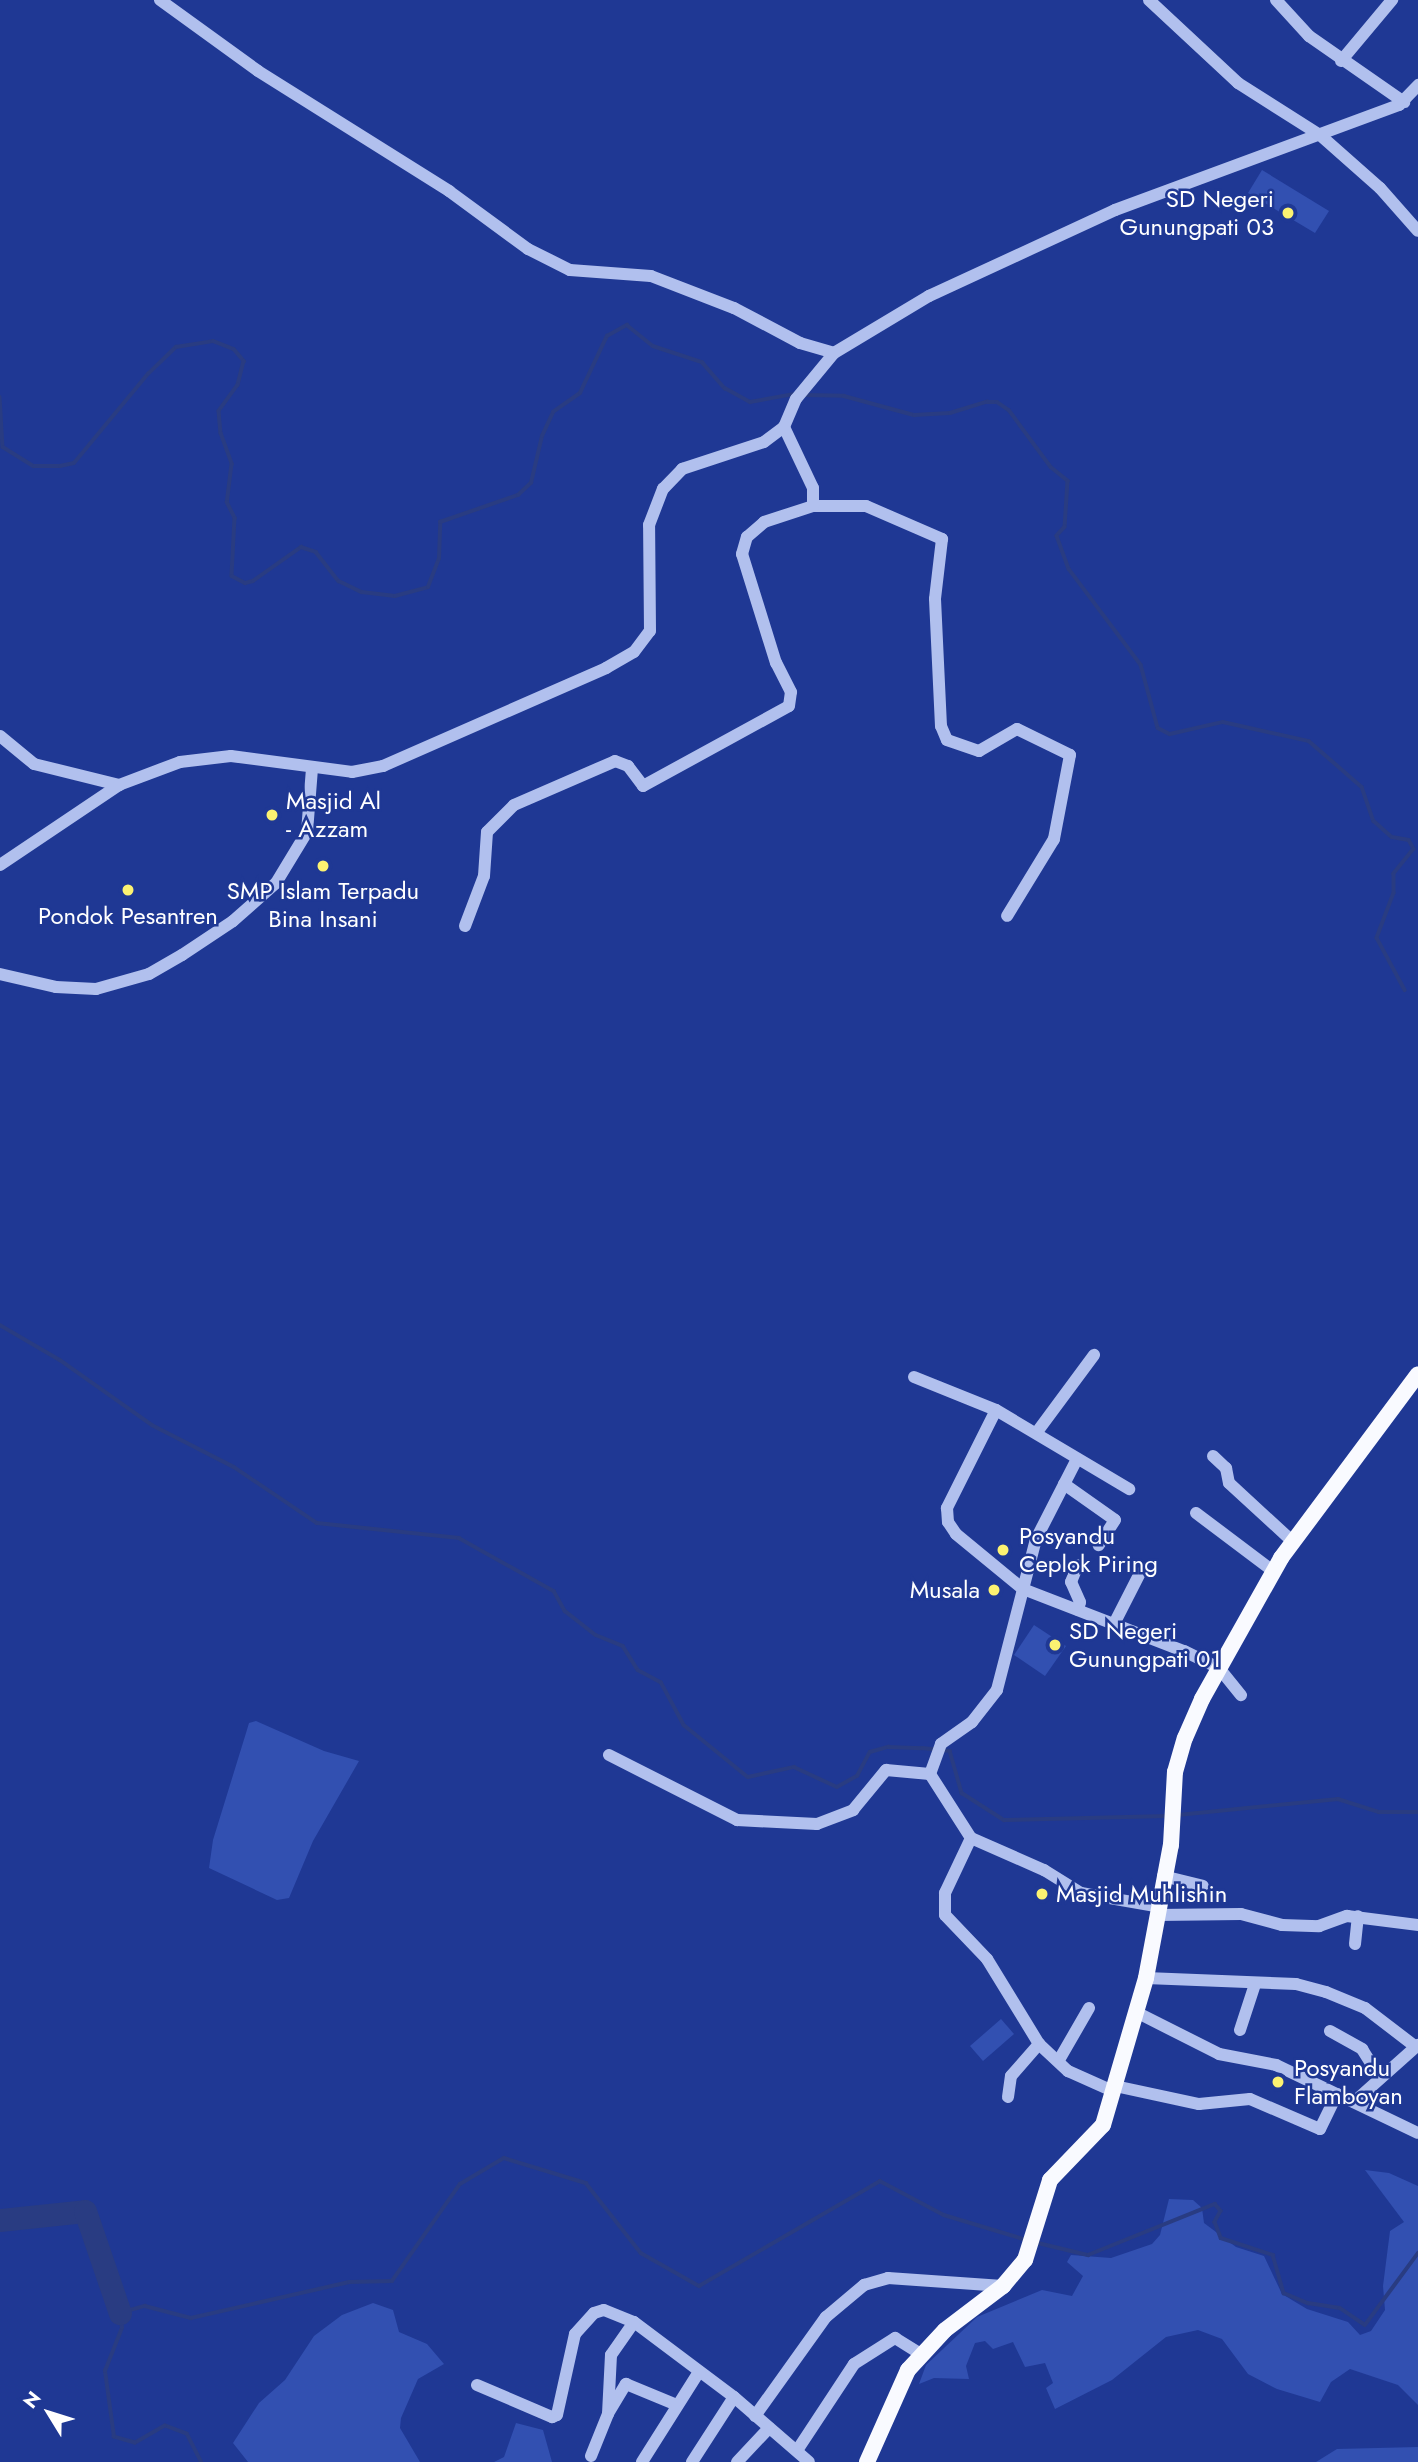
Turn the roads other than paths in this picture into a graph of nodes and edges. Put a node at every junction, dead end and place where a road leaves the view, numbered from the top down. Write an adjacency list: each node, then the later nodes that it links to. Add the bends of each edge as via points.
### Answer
1 (160, 0): 10 (street, via 258,71 449,191 528,249 570,270 651,276 734,308 800,343)
2 (1149, 0): 8 (street, via 1238,83)
3 (1276, 0): 5 (street, via 1308,36)
4 (1392, 0): 5 (street)
5 (1340, 61): 7 (street)
6 (1418, 85): 7 (street)
7 (1404, 102): 8 (street)
8 (1320, 135): 9 (street, via 1380,188); 10 (street, via 1115,210 929,296)
9 (1418, 231)
10 (834, 353): 11 (street, via 796,399)
11 (784, 427): 12 (street, via 813,488); 14 (street, via 764,442 682,469 663,489 649,525 650,631 634,652 534,702 383,766 352,772)
12 (813, 506): 17 (street, via 866,506 942,539 936,599 941,726 947,740 979,751 1017,729 1070,755 1054,839); 18 (street, via 764,522 742,547 763,626 791,692 789,706 643,786 628,766 615,761 514,805 487,832 484,876)
13 (0, 736): 15 (street, via 34,764)
14 (312, 768): 15 (street, via 205,757); 19 (street, via 307,832 276,883 233,921 182,955 124,984 96,989 55,987)
15 (119, 785): 16 (street)
16 (0, 865)
17 (1007, 916)
18 (466, 926)
19 (0, 974)
20 (1094, 1355): 24 (street)
21 (1418, 1374): 30 (main road)
22 (914, 1377): 23 (street)
23 (996, 1410): 24 (street); 35 (street, via 946,1515 956,1534)
24 (1037, 1432): 26 (street)
25 (1213, 1456): 30 (street, via 1226,1468 1229,1483)
26 (1077, 1459): 27 (street); 28 (street)
27 (1064, 1484): 31 (street, via 1115,1520); 35 (street, via 1036,1539)
28 (1129, 1489)
29 (1196, 1513): 33 (street)
30 (1292, 1541): 33 (main road)
31 (1099, 1545)
32 (1078, 1565): 36 (street, via 1071,1582 1080,1602)
33 (1273, 1570): 38 (main road)
34 (1140, 1573): 37 (street)
35 (1023, 1589): 36 (street); 41 (street, via 997,1690 972,1722 939,1750)
36 (1078, 1610): 37 (street)
37 (1114, 1624): 38 (street)
38 (1219, 1668): 39 (street); 43 (main road, via 1185,1738)
39 (1241, 1695)
40 (609, 1755): 41 (street, via 737,1820 817,1824 853,1810 886,1770)
41 (930, 1774): 42 (street)
42 (971, 1838): 45 (street, via 1044,1870 1081,1893); 55 (street, via 942,1908 987,1959)
43 (1163, 1876): 44 (street); 45 (main road)
44 (1203, 1886)
45 (1159, 1911): 46 (street, via 1241,1914 1282,1925 1319,1926); 49 (main road)
46 (1358, 1916): 47 (street); 48 (street)
47 (1418, 1925)
48 (1355, 1944)
49 (1146, 1978): 50 (street); 52 (main road)
50 (1255, 1984): 53 (street); 56 (street, via 1296,1984 1350,1999)
51 (1089, 2008): 57 (street)
52 (1136, 2012): 59 (main road); 60 (street, via 1219,2054 1276,2065)
53 (1240, 2030)
54 (1330, 2031): 58 (street, via 1362,2049)
55 (1039, 2044): 57 (street); 61 (street, via 1011,2076)
56 (1417, 2046): 58 (street)
57 (1059, 2060): 59 (street, via 1068,2071)
58 (1379, 2076): 62 (street)
59 (1114, 2089): 60 (street, via 1199,2104 1250,2099 1320,2129); 64 (main road, via 1098,2133 1050,2180 1037,2233 1025,2260)
60 (1338, 2094): 62 (street)
61 (1008, 2097)
62 (1354, 2102): 63 (street)
63 (1418, 2133)
64 (1003, 2286): 66 (main road); 72 (street, via 888,2278 864,2285 826,2317)
65 (634, 2322): 67 (street); 68 (street, via 598,2310 584,2322 575,2334 559,2409 552,2417); 71 (street, via 611,2355)
66 (921, 2354): 75 (street, via 895,2338 854,2364); 79 (main road, via 899,2387)
67 (699, 2372): 69 (street); 70 (street)
68 (477, 2385)
69 (734, 2396): 72 (street); 77 (street)
70 (677, 2405): 71 (street, via 626,2385); 76 (street)
71 (608, 2414): 74 (street)
72 (755, 2416): 73 (street)
73 (769, 2428): 75 (street); 78 (street)
74 (591, 2456)
75 (801, 2457)
76 (642, 2462)
77 (692, 2462)
78 (737, 2462)
79 (867, 2462)

